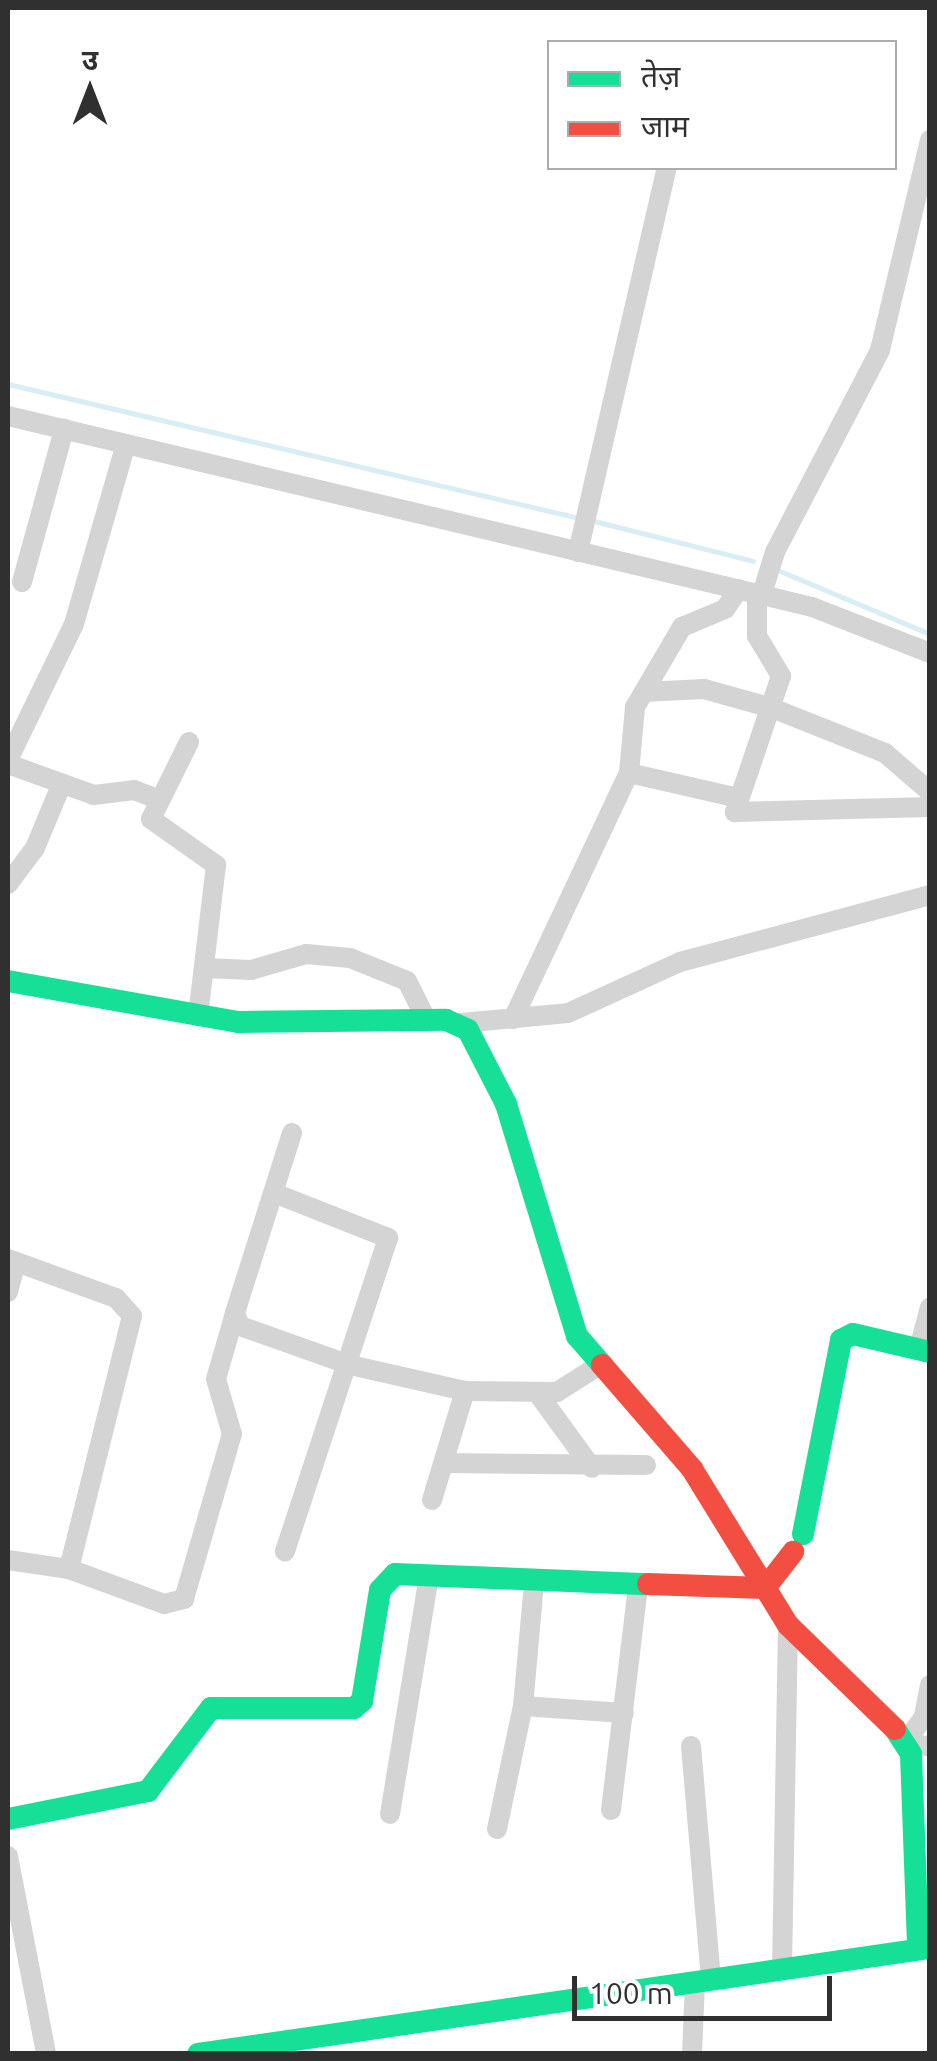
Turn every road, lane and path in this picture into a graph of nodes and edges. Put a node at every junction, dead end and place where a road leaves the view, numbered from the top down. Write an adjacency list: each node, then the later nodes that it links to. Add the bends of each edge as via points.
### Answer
1 (930, 140): 8 (street, via 880,350)
2 (667, 170): 6 (street)
3 (8, 416): 4 (street)
4 (64, 429): 5 (street); 7 (street)
5 (126, 444): 6 (street); 13 (street, via 74,624)
6 (580, 542): 8 (street)
7 (22, 582)
8 (753, 592): 9 (street); 10 (street, via 682,627); 11 (street, via 757,636 781,669)
9 (930, 654)
10 (644, 692): 11 (street, via 704,690); 14 (street, via 633,718)
11 (772, 708): 16 (street, via 885,754); 17 (street)
12 (189, 742): 18 (street)
13 (8, 762): 15 (street)
14 (629, 773): 17 (street); 25 (street)
15 (62, 783): 18 (street, via 94,795 134,790); 20 (street, via 40,838)
16 (930, 792)
17 (736, 796): 19 (street, via 735,812)
18 (157, 799): 22 (street, via 154,826 216,864)
19 (930, 807)
20 (8, 884)
21 (930, 895): 25 (street, via 795,925 659,969 568,1012)
22 (204, 968): 24 (street); 26 (street, via 251,970 306,954 350,958 406,981)
23 (8, 981): 24 (street)
24 (198, 1016): 26 (street, via 286,1024)
25 (513, 1019): 27 (street)
26 (427, 1021): 27 (street)
27 (461, 1022): 36 (street, via 506,1104 563,1303)
28 (292, 1132): 29 (street)
29 (274, 1192): 33 (street); 35 (street, via 388,1238)
30 (12, 1260): 31 (street); 45 (street, via 116,1298 132,1316)
31 (8, 1292)
32 (930, 1307): 34 (street)
33 (235, 1313): 35 (street, via 251,1333); 45 (street, via 216,1379 232,1434 184,1599 164,1604)
34 (924, 1350): 49 (street, via 853,1334 841,1340 798,1543)
35 (350, 1365): 37 (street); 43 (street)
36 (598, 1366): 38 (street, via 572,1386); 49 (street, via 692,1469)
37 (464, 1392): 38 (street); 39 (street)
38 (539, 1395): 41 (street)
39 (444, 1463): 41 (street); 42 (street)
40 (646, 1465): 41 (street)
41 (592, 1468)
42 (432, 1500)
43 (284, 1552)
44 (8, 1560): 45 (street)
45 (70, 1570)
46 (430, 1575): 47 (street); 58 (street); 59 (street, via 384,1581 362,1701 354,1708 212,1708 148,1791)
47 (534, 1583): 48 (street); 52 (street)
48 (638, 1586): 49 (street); 53 (street)
49 (766, 1588): 50 (street)
50 (788, 1625): 54 (street); 63 (street)
51 (930, 1685): 54 (street, via 924,1716)
52 (523, 1706): 53 (street); 60 (street)
53 (624, 1714): 57 (street)
54 (905, 1742): 56 (street); 62 (street, via 914,1777)
55 (691, 1746): 64 (street)
56 (930, 1746)
57 (611, 1810)
58 (390, 1814)
59 (8, 1819)
60 (498, 1829)
61 (8, 1856): 67 (street)
62 (924, 1949): 63 (street)
63 (782, 1969): 64 (street)
64 (703, 1981): 65 (street); 69 (street)
65 (292, 2047): 66 (street)
66 (250, 2049): 68 (street)
67 (46, 2054)
68 (198, 2054)
69 (692, 2054)

